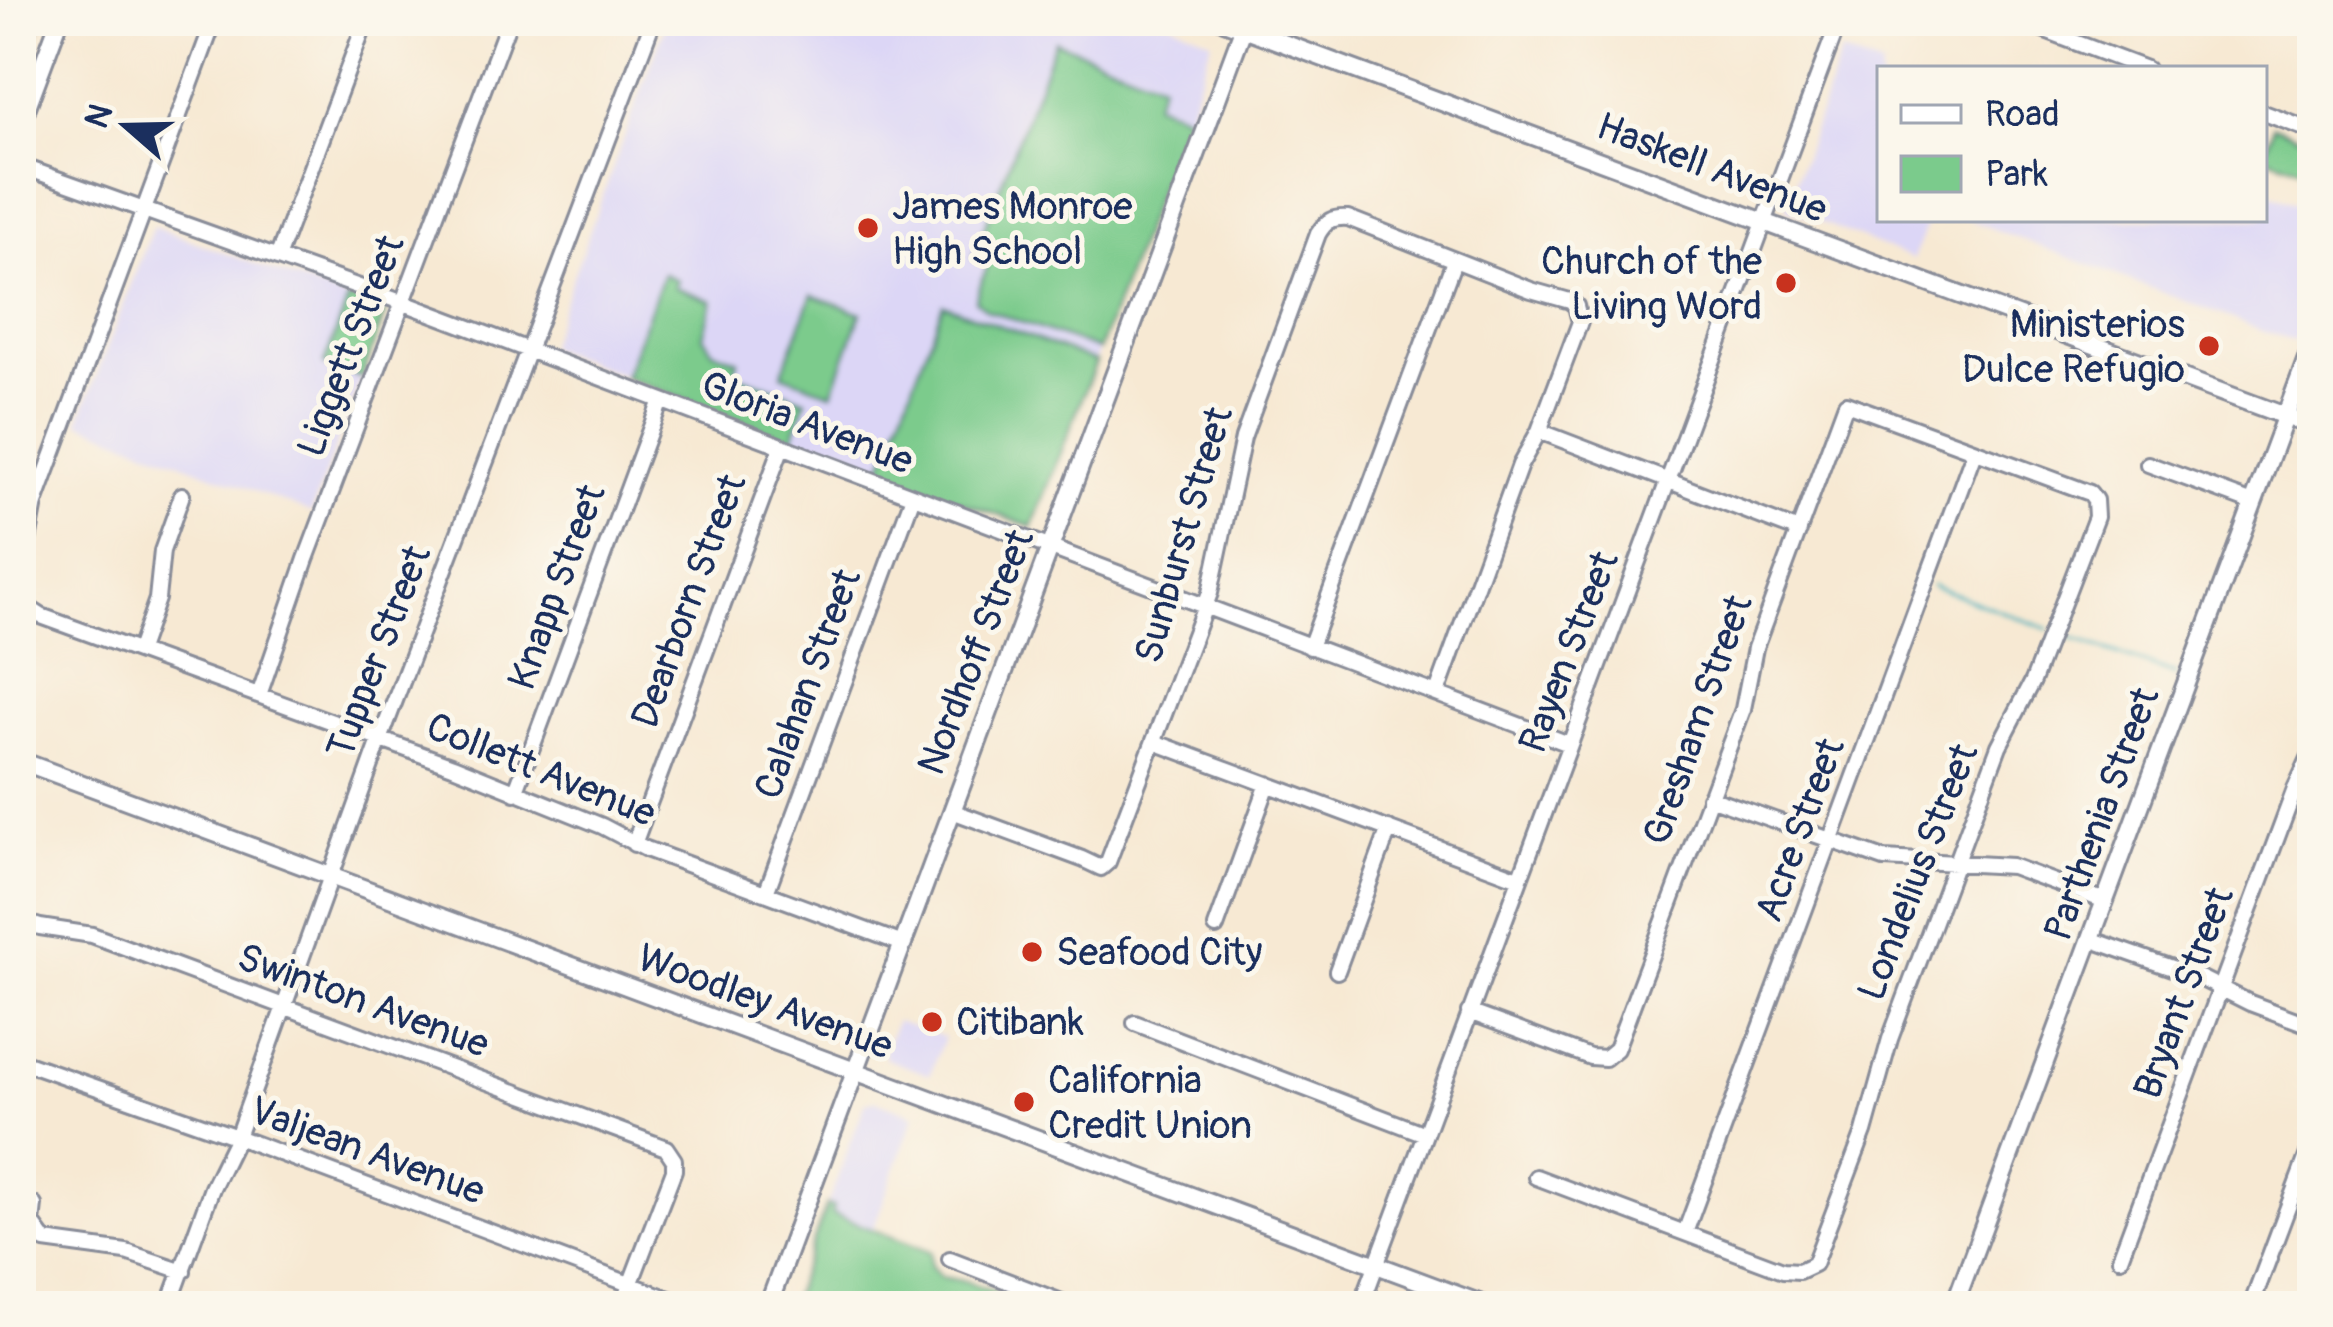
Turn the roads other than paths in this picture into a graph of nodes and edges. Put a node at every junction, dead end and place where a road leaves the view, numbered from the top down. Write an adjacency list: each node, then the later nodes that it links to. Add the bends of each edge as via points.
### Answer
1 (59, 21): 12 (main road)
2 (214, 21): 15 (street)
3 (366, 21): 17 (street)
4 (508, 21): 19 (street, Liggett Street)
5 (652, 21): 21 (street, Tupper Street)
6 (1225, 21): 9 (main road, Haskell Avenue)
7 (1839, 21): 16 (street, Rayen Street)
8 (2019, 21): 10 (street)
9 (1245, 25): 16 (main road, Haskell Avenue); 34 (main road, Nordhoff Street)
10 (2138, 66)
11 (2267, 114): 13 (street)
12 (21, 123)
13 (2312, 131)
14 (21, 166): 15 (street, Gloria Avenue)
15 (145, 209): 17 (street, Gloria Avenue); 35 (street, via 35,503)
16 (1764, 222): 23 (main road, Haskell Avenue); 29 (street, Rayen Street)
17 (278, 258): 19 (street, Gloria Avenue)
18 (1454, 261): 25 (street, via 1576,306 1580,328); 37 (street, Sunburst Street, via 1348,218 1330,219 1318,234 1243,438); 38 (street)
19 (404, 303): 21 (street, Gloria Avenue); 41 (street, Liggett Street)
20 (2312, 345): 23 (main road, Parthenia Street)
21 (528, 353): 22 (street, Gloria Avenue); 42 (street, Tupper Street)
22 (660, 403): 26 (street, Gloria Avenue); 48 (street, Knapp Street)
23 (2284, 416): 24 (main road, Haskell Avenue); 32 (main road, Parthenia Street)
24 (2312, 426)
25 (1540, 431): 29 (street); 40 (street, via 1520,465)
26 (781, 449): 31 (street, Gloria Avenue); 53 (street, Dearborn Street)
27 (1974, 452): 33 (street, Gresham Street, via 1846,403); 52 (street, Acre Street); 54 (street, Londelius Street, via 2080,488 2095,500 2096,517)
28 (2148, 464): 32 (street)
29 (1669, 483): 33 (street); 44 (street, Rayen Street)
30 (182, 495): 39 (street)
31 (912, 499): 34 (street, Gloria Avenue); 57 (street, Calahan Street)
32 (2253, 503): 58 (main road, Parthenia Street)
33 (1799, 531): 49 (street, Gresham Street)
34 (1050, 550): 37 (street, Gloria Avenue); 50 (main road, Nordhoff Street)
35 (21, 578)
36 (22, 598): 39 (street, Collett Avenue, via 40,616)
37 (1203, 607): 38 (street, Gloria Avenue); 43 (street, Sunburst Street)
38 (1310, 647): 40 (street, Gloria Avenue)
39 (139, 650): 41 (street, Collett Avenue)
40 (1437, 693): 44 (street, Gloria Avenue)
41 (259, 695): 42 (street, Collett Avenue)
42 (380, 740): 48 (street, Collett Avenue); 55 (street, Tupper Street)
43 (1154, 742): 47 (street); 50 (street, Sunburst Street, via 1101,868)
44 (1569, 744): 56 (street, Rayen Street)
45 (2312, 752): 64 (street, Bryant Street)
46 (21, 760): 55 (main road, Woodley Avenue)
47 (1268, 784): 51 (street); 60 (street)
48 (515, 793): 53 (street, Collett Avenue)
49 (1709, 796): 52 (street); 66 (street, Gresham Street, via 1610,1057 1590,1057)
50 (952, 811): 62 (main road, Nordhoff Street)
51 (1389, 829): 56 (street); 63 (street)
52 (1831, 842): 54 (street, via 1883,860); 76 (street, Acre Street)
53 (634, 844): 57 (street, Collett Avenue)
54 (1955, 863): 58 (street, via 2011,866); 76 (street, Londelius Street, via 1821,1252 1808,1269 1783,1270)
55 (332, 875): 65 (street, Tupper Street); 70 (main road, Woodley Avenue)
56 (1519, 878): 66 (street, Rayen Street)
57 (766, 893): 62 (street, Collett Avenue)
58 (2104, 901): 61 (main road, Parthenia Street)
59 (21, 921): 65 (street, Swinton Avenue, via 92,935)
60 (1216, 927)
61 (2090, 939): 64 (street); 89 (main road, Parthenia Street)
62 (903, 944): 70 (main road, Nordhoff Street)
63 (1337, 970)
64 (2221, 988): 68 (street); 78 (street, Bryant Street)
65 (285, 1007): 72 (street, Tupper Street); 81 (street, Swinton Avenue, via 666,1148 674,1160 670,1182)
66 (1469, 1012): 71 (street, Rayen Street)
67 (1136, 1023): 71 (street)
68 (2312, 1026)
69 (21, 1061): 72 (street, Valjean Avenue)
70 (856, 1071): 79 (main road, Woodley Avenue); 85 (main road, Nordhoff Street)
71 (1425, 1134): 79 (street, Rayen Street)
72 (237, 1136): 80 (street, Tupper Street); 81 (street, Valjean Avenue)
73 (2312, 1143): 90 (street)
74 (1536, 1177): 76 (street)
75 (34, 1204): 80 (street, via 32,1222 45,1241 126,1252)
76 (1686, 1230)
77 (950, 1258): 86 (street)
78 (2120, 1258)
79 (1376, 1265): 87 (street, Rayen Street); 88 (main road, Woodley Avenue)
80 (183, 1271): 82 (street, Tupper Street)
81 (630, 1283): 83 (street); 84 (street, Valjean Avenue)
82 (170, 1306)
83 (622, 1306)
84 (688, 1306)
85 (768, 1306)
86 (1072, 1306)
87 (1361, 1306)
88 (1487, 1306)
89 (1954, 1306)
90 (2251, 1306)

